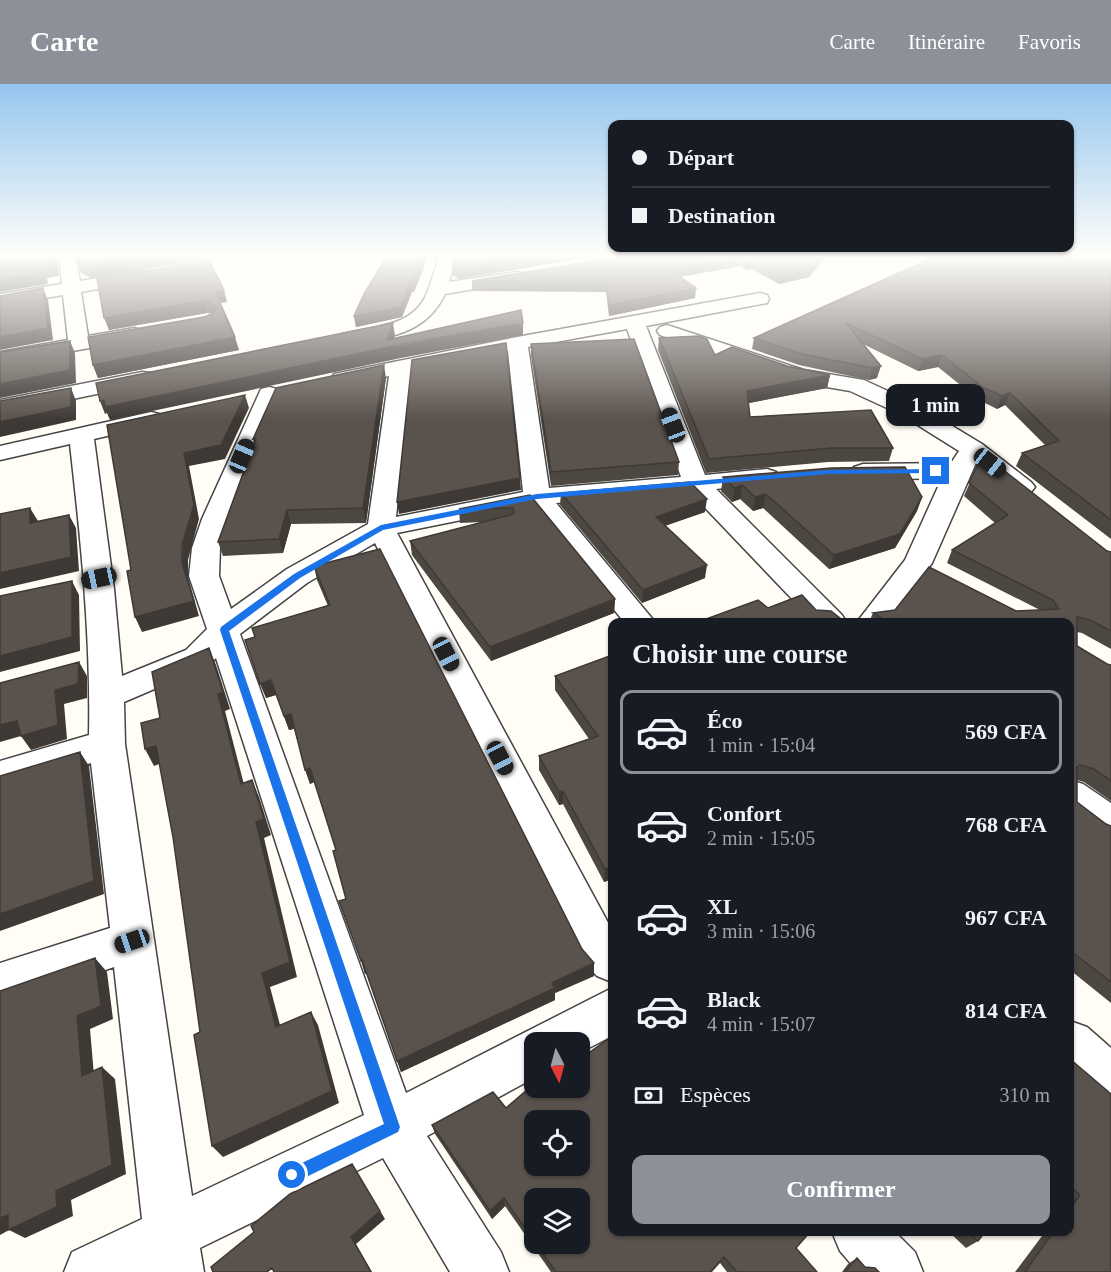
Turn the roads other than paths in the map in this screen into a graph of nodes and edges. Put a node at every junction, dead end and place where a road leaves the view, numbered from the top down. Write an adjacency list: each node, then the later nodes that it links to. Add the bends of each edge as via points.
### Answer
1 (75, 309): 7 (street)
2 (426, 309): 6 (street, via 411,324)
3 (708, 309): 4 (street)
4 (635, 324): 8 (street); 18 (street, via 675,332 800,376 856,385 908,409); 21 (street)
5 (148, 332): 7 (street)
6 (331, 341)
7 (79, 344): 9 (street)
8 (517, 344): 10 (street); 22 (street)
9 (0, 358)
10 (402, 366): 12 (street); 24 (street)
11 (161, 375): 14 (street)
12 (324, 382)
13 (269, 394): 28 (street, via 206,548 204,576)
14 (0, 407)
15 (170, 415): 16 (street)
16 (81, 434): 17 (street); 29 (street, via 88,580)
17 (0, 453)
18 (965, 460): 19 (street, via 915,472); 23 (street); 27 (street, via 929,568)
19 (838, 472)
20 (795, 475): 21 (street)
21 (696, 484): 22 (street); 26 (street)
22 (537, 497): 24 (street); 25 (street)
23 (1037, 499)
24 (381, 528): 28 (street, via 297,576); 35 (street, via 598,947)
25 (637, 618)
26 (827, 618)
27 (876, 618)
28 (225, 630): 29 (street, via 197,658); 42 (street)
29 (98, 672): 30 (street)
30 (106, 744): 31 (street); 34 (street)
31 (0, 777)
32 (1074, 798): 33 (street)
33 (1111, 824)
34 (132, 941): 36 (street); 44 (street)
35 (608, 957)
36 (0, 985)
37 (608, 1013): 38 (street)
38 (571, 1032)
39 (1074, 1048): 41 (street)
40 (524, 1057): 42 (street)
41 (1111, 1080)
42 (393, 1127): 44 (street); 46 (street)
43 (863, 1236): 47 (street)
44 (174, 1253): 45 (street)
45 (92, 1272)
46 (481, 1272)
47 (895, 1272)

